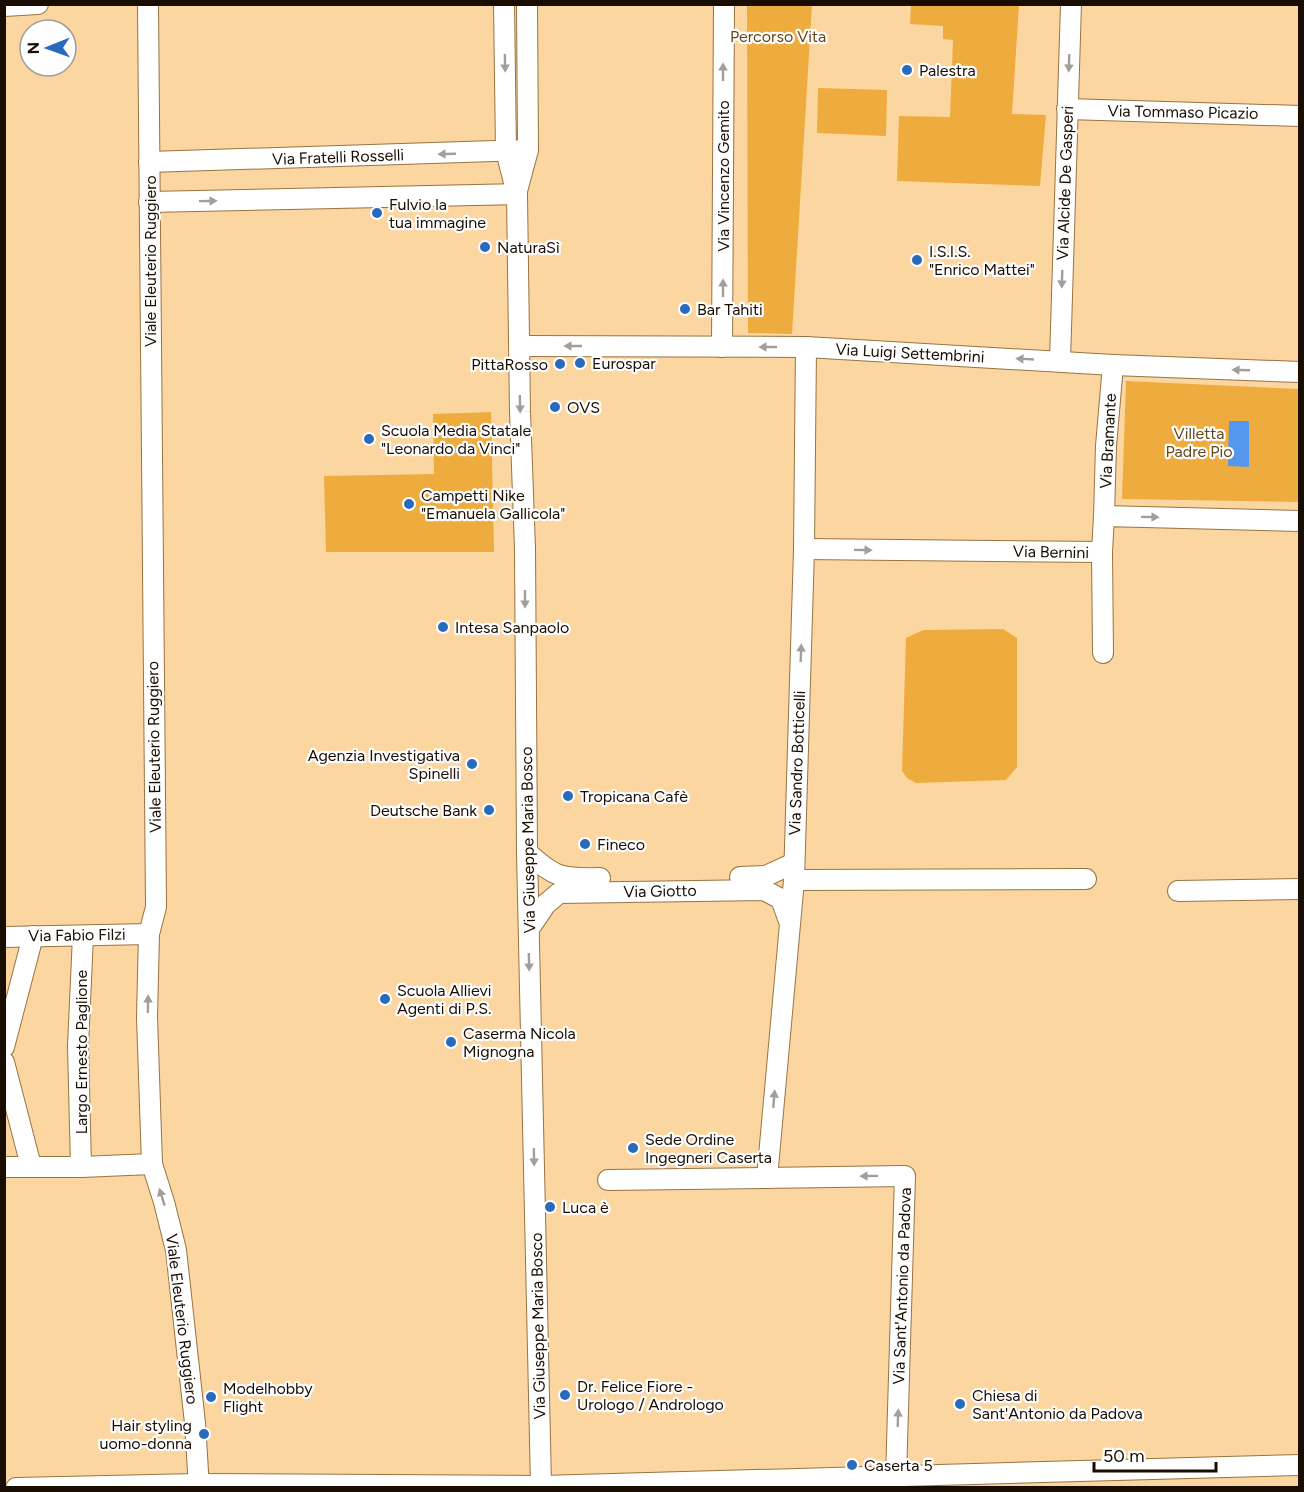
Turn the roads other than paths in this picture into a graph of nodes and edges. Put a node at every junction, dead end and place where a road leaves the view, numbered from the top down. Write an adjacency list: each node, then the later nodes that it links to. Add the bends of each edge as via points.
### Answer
1 (38, 4): 7 (street)
2 (148, 4): 12 (street, Viale Eleuterio Ruggiero)
3 (504, 4): 11 (street, Via Giuseppe Maria Bosco, one-way to 11)
4 (527, 4): 10 (street, Via Giuseppe Maria Bosco)
5 (724, 4): 16 (street, Via Vincenzo Gemito, one-way to 5)
6 (1071, 4): 8 (street, Via Alcide De Gasperi, one-way to 8)
7 (4, 6)
8 (1067, 109): 9 (street, Via Tommaso Picazio); 18 (street, Via Alcide De Gasperi, one-way to 18)
9 (1299, 116)
10 (528, 150): 11 (street, Via Fratelli Rosselli); 13 (street, Via Giuseppe Maria Bosco)
11 (506, 151): 12 (street, Via Fratelli Rosselli, one-way to 12); 13 (street, Via Giuseppe Maria Bosco)
12 (149, 162): 14 (street, Viale Eleuterio Ruggiero)
13 (517, 194): 14 (street, one-way to 13); 15 (street, Via Giuseppe Maria Bosco)
14 (149, 202): 33 (street, Viale Eleuterio Ruggiero, via 156,907)
15 (520, 346): 16 (street, Via Luigi Settembrini, one-way to 15); 26 (street, Via Giuseppe Maria Bosco, one-way to 26)
16 (722, 347): 17 (street, Via Luigi Settembrini, one-way to 16)
17 (812, 347): 18 (street, Via Luigi Settembrini, one-way to 17); 23 (street, Via Sandro Botticelli)
18 (1060, 361): 19 (street, Via Luigi Settembrini)
19 (1113, 365): 20 (street, Via Luigi Settembrini, one-way to 19); 21 (street, Via Bramante)
20 (1299, 372)
21 (1104, 516): 22 (street, one-way to 22); 24 (street, Via Bernini)
22 (1299, 521)
23 (809, 549): 24 (street, Via Bernini, one-way to 24); 27 (street, Via Sandro Botticelli, one-way to 23)
24 (1102, 552): 25 (street)
25 (1103, 653)
26 (527, 852): 27 (street, Via Giotto, via 558,877 574,879 766,876); 32 (street, Via Giuseppe Maria Bosco)
27 (794, 872): 28 (street, Via Giotto); 31 (street, Via Sandro Botticelli)
28 (1086, 879)
29 (1299, 889): 30 (street)
30 (1178, 891)
31 (790, 923): 32 (street, Via Giotto, via 781,899 764,890 559,893); 43 (street, Via Sandro Botticelli, one-way to 31)
32 (529, 929): 48 (street, Via Giuseppe Maria Bosco, one-way to 48)
33 (149, 934): 35 (street, Via Fabio Filzi); 39 (street, Viale Eleuterio Ruggiero, one-way to 33, via 147,1049)
34 (33, 936): 35 (street, Via Fabio Filzi); 36 (street, Via Fabio Filzi); 37 (street)
35 (83, 936): 42 (street, Largo Ernesto Paglione, via 78,1046)
36 (4, 937)
37 (4, 1047)
38 (4, 1062): 40 (street)
39 (152, 1164): 42 (street); 47 (street, Viale Eleuterio Ruggiero, one-way to 39, via 176,1250)
40 (31, 1166): 41 (street); 42 (street)
41 (4, 1167)
42 (81, 1167)
43 (767, 1178): 44 (street, Via Sant'Antonio da Padova); 46 (street, Via Sant'Antonio da Padova, one-way to 43, via 905,1176)
44 (608, 1180)
45 (1299, 1465): 46 (street)
46 (896, 1477): 48 (street)
47 (198, 1486): 48 (street); 49 (street)
48 (541, 1486)
49 (16, 1488)

